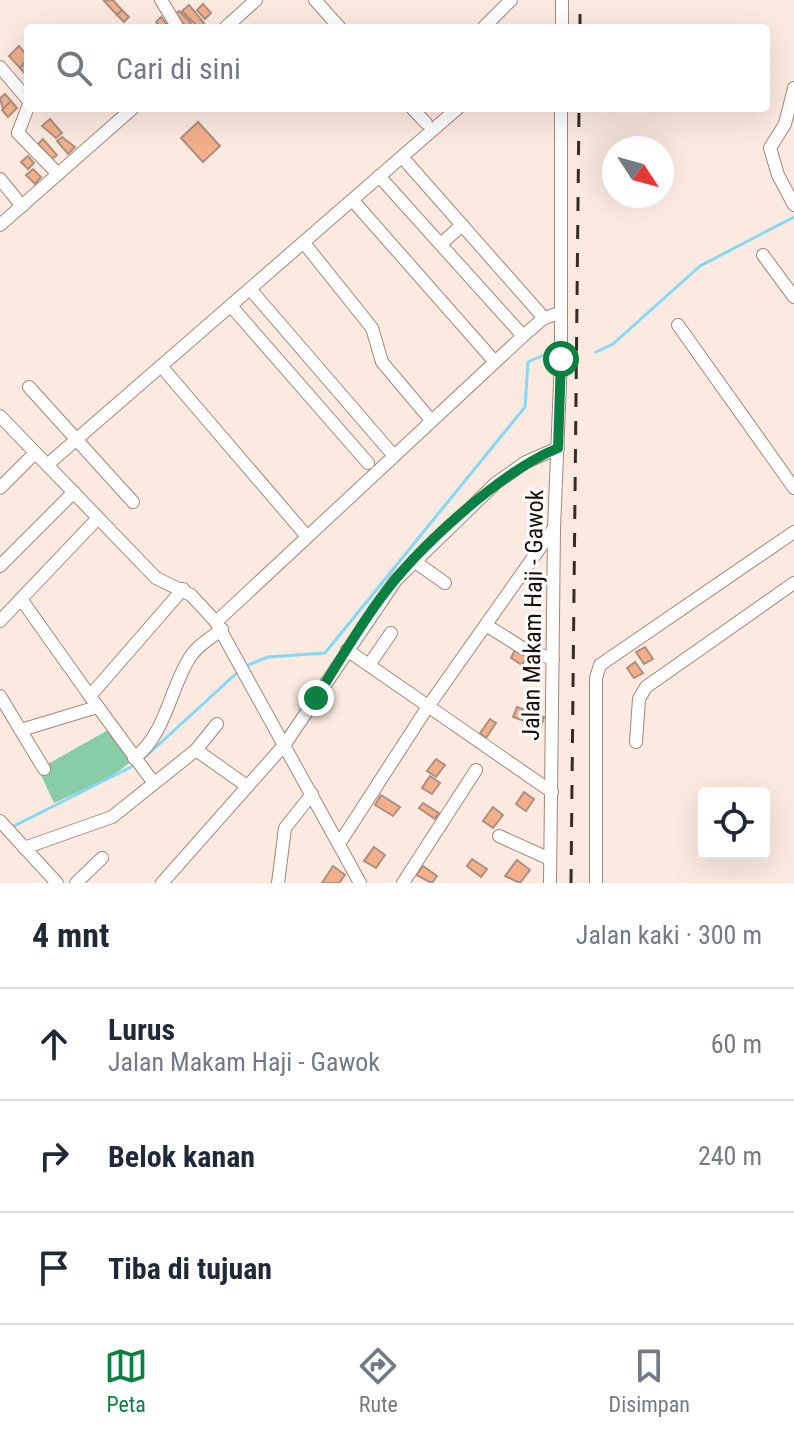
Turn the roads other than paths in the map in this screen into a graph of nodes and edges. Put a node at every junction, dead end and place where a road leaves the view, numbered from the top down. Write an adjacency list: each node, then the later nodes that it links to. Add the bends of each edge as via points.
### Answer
1 (161, 0): 7 (street)
2 (256, 0): 8 (street)
3 (315, 0): 9 (street)
4 (511, 0): 10 (street)
5 (562, 0): 6 (street)
6 (562, 23)
7 (176, 24)
8 (233, 24)
9 (336, 24)
10 (487, 24)
11 (0, 67): 13 (street)
12 (794, 88): 25 (street, via 785,124 770,148)
13 (24, 95)
14 (26, 112): 21 (street, via 19,135)
15 (128, 112): 21 (street)
16 (416, 112): 19 (street)
17 (453, 112): 20 (street)
18 (561, 112): 35 (street, Jalan Makam Haji - Gawok)
19 (426, 123)
20 (402, 157): 22 (street); 28 (street)
21 (58, 174): 26 (street)
22 (379, 176): 29 (street); 30 (street)
23 (0, 179): 26 (street)
24 (355, 203): 39 (street)
25 (794, 205)
26 (22, 206): 27 (street)
27 (0, 225)
28 (462, 225): 30 (street); 36 (street)
29 (304, 243): 32 (street); 42 (street, via 372,328 382,362)
30 (441, 244): 38 (street)
31 (763, 255): 33 (street)
32 (250, 289): 34 (street); 47 (street)
33 (794, 297)
34 (231, 306): 40 (street); 48 (street)
35 (560, 313): 36 (street); 45 (street, Jalan Makam Haji - Gawok)
36 (544, 318): 38 (street)
37 (678, 325): 51 (street)
38 (523, 336): 39 (street)
39 (495, 362): 47 (street)
40 (161, 366): 44 (street); 57 (street)
41 (29, 387): 44 (street)
42 (430, 419)
43 (1, 421): 46 (street)
44 (76, 440): 49 (street); 53 (street)
45 (558, 448): 55 (street, Jalan Makam Haji - Gawok); 58 (street, via 496,483)
46 (35, 453): 49 (street); 50 (street)
47 (394, 456): 66 (street)
48 (368, 463)
49 (47, 465): 52 (street)
50 (0, 488)
51 (794, 488)
52 (74, 492): 54 (street); 59 (street)
53 (133, 502)
54 (98, 518): 62 (street, via 159,581); 63 (street)
55 (554, 528): 65 (street); 69 (street, Jalan Makam Haji - Gawok)
56 (794, 532): 100 (street, via 600,665)
57 (304, 533)
58 (414, 561): 60 (street); 68 (street, via 381,597)
59 (0, 566)
60 (445, 583)
61 (794, 583): 77 (street, via 646,687 639,699)
62 (183, 589): 66 (street); 72 (street)
63 (21, 599): 64 (street); 72 (street)
64 (0, 621)
65 (486, 625): 69 (street, via 524,649); 73 (street)
66 (219, 626): 78 (street); 80 (street, via 189,659)
67 (391, 633): 70 (street)
68 (347, 650): 70 (street); 78 (street)
69 (553, 659): 85 (street, Jalan Makam Haji - Gawok)
70 (369, 665): 73 (street)
71 (0, 696): 74 (street)
72 (93, 701): 76 (street); 80 (street)
73 (427, 708): 85 (street); 89 (street)
74 (4, 712): 76 (street)
75 (217, 724): 79 (street)
76 (21, 730): 81 (street)
77 (636, 742)
78 (285, 744): 84 (street); 86 (street)
79 (196, 750): 83 (street); 84 (street)
80 (137, 761): 83 (street)
81 (44, 769)
82 (476, 770): 98 (street)
83 (153, 782): 90 (street, via 104,822)
84 (247, 786): 95 (street)
85 (552, 792): 92 (street, Jalan Makam Haji - Gawok)
86 (312, 794): 89 (street); 96 (street, via 285,828)
87 (3, 825): 90 (street)
88 (499, 836): 92 (street)
89 (341, 841): 97 (street)
90 (24, 848): 93 (street)
91 (102, 858): 94 (street)
92 (550, 859): 99 (street, Jalan Makam Haji - Gawok)
93 (57, 883)
94 (76, 883)
95 (162, 883)
96 (278, 883)
97 (360, 883)
98 (403, 883)
99 (550, 883)
100 (596, 883)

